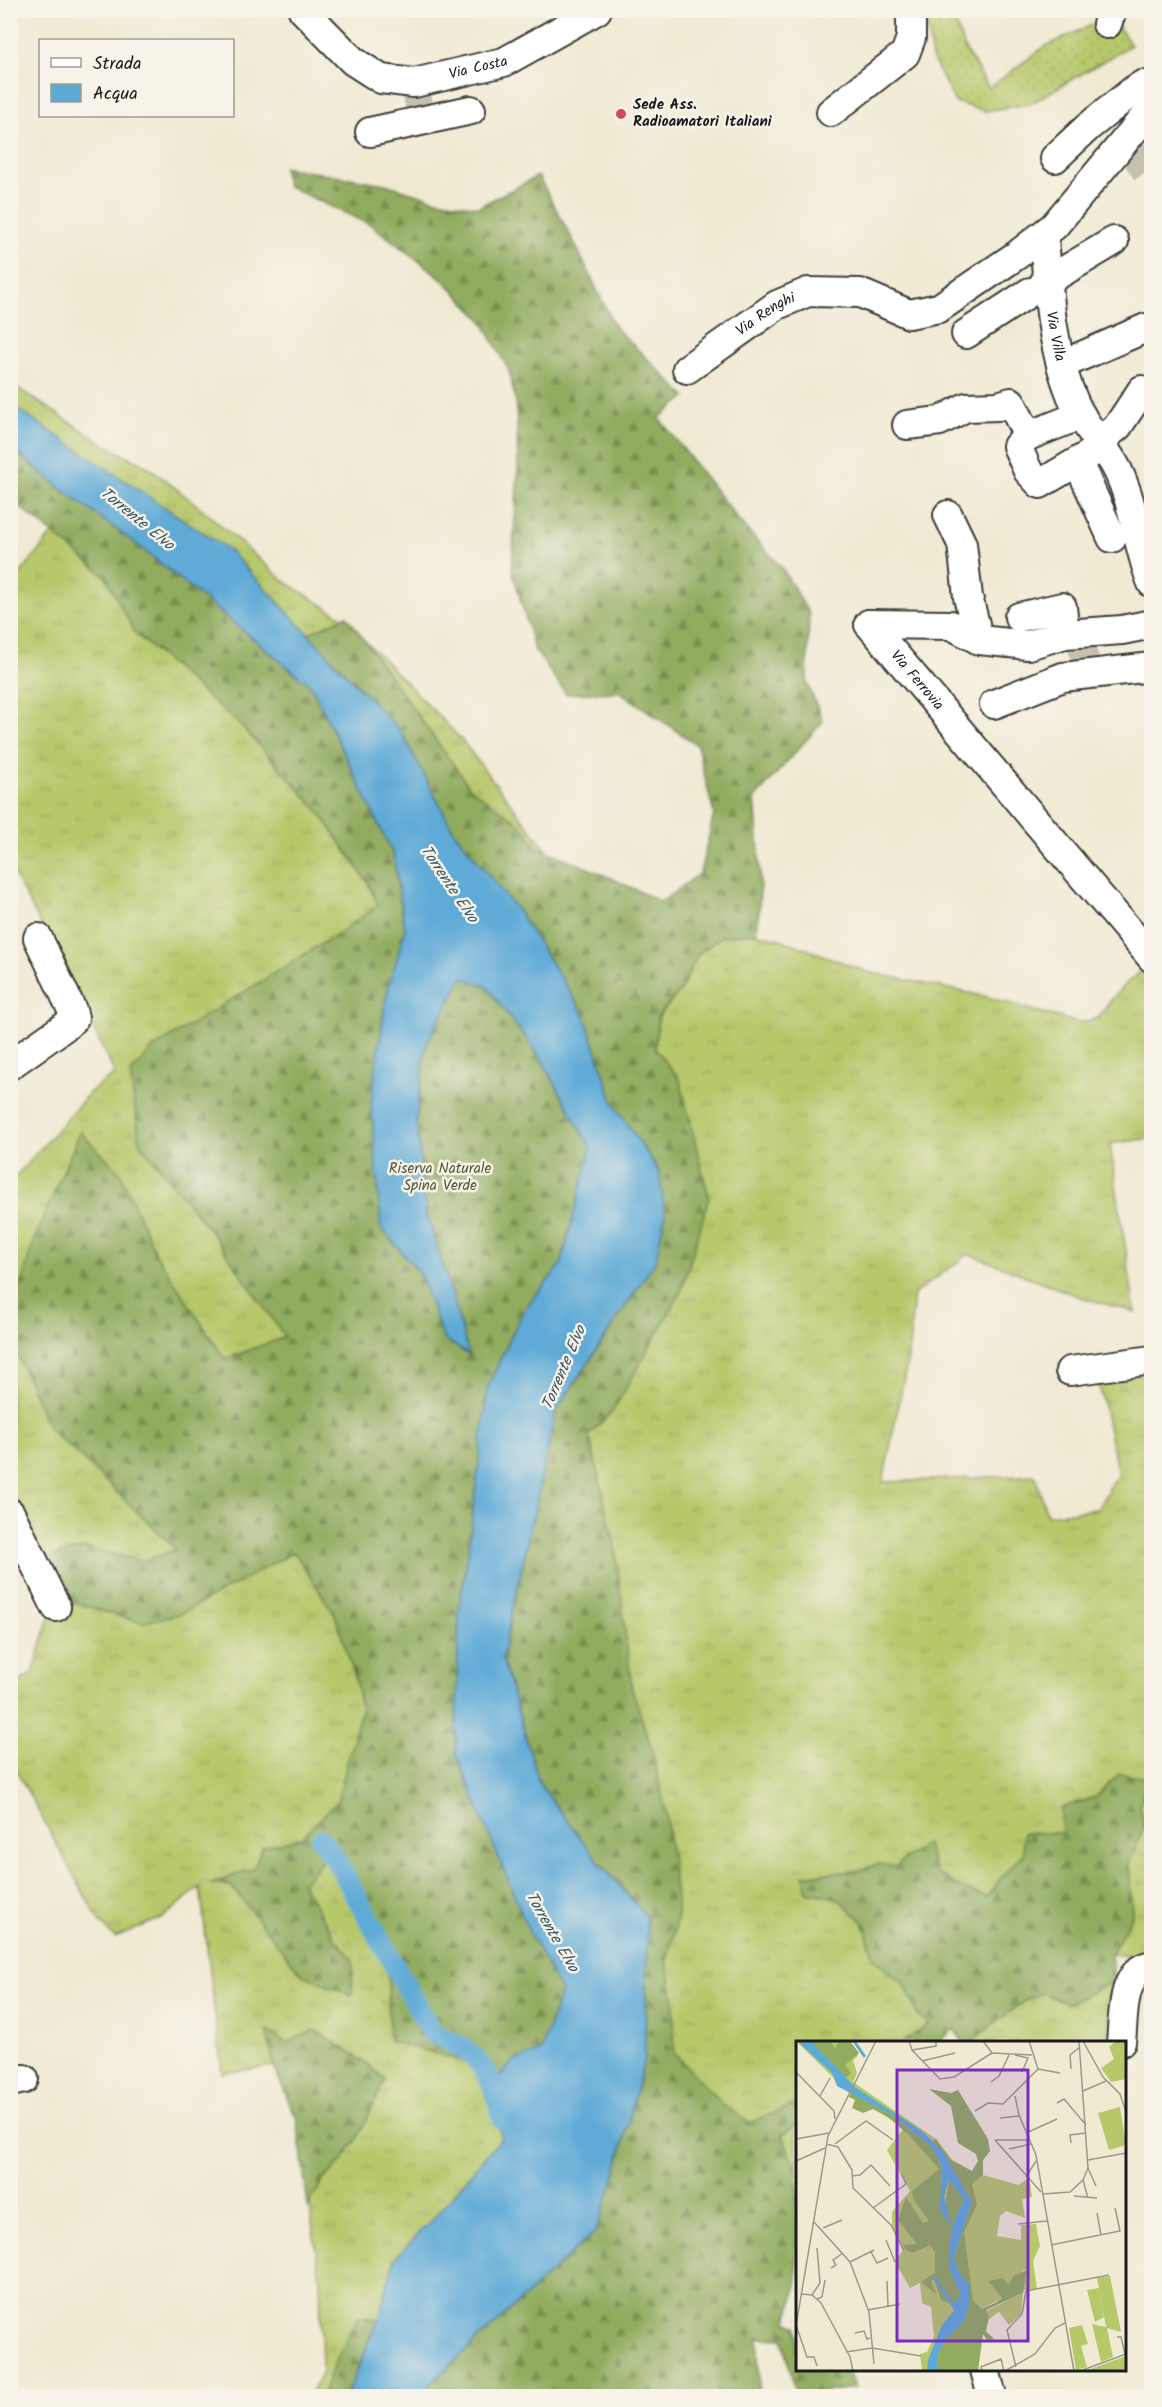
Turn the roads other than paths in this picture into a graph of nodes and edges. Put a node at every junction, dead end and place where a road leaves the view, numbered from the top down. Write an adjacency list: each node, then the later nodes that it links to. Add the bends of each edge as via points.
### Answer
1 (303, 10): 5 (street, Via Costa, via 353,61)
2 (597, 10): 5 (street, Via Costa, via 504,62)
3 (910, 10): 7 (street, via 911,38 905,54)
4 (1147, 97): 9 (street, via 1134,90); 10 (street, via 1127,145)
5 (418, 101): 6 (street); 8 (street)
6 (471, 110)
7 (831, 112)
8 (370, 132)
9 (1055, 158)
10 (1044, 235): 12 (street, Via Villa); 16 (street, Via Renghi, via 939,308 909,314 861,293 808,291 777,305)
11 (1114, 242): 12 (street)
12 (1041, 285): 14 (street); 15 (street, Via Villa)
13 (1146, 328): 15 (street)
14 (966, 334)
15 (1061, 365): 18 (street, Via Villa)
16 (687, 369)
17 (1142, 390): 21 (street, via 1118,426)
18 (1081, 415): 20 (street); 21 (street, Via Villa)
19 (907, 426): 20 (street, via 940,421 966,407 1011,402)
20 (1028, 436): 22 (street, via 1017,446 1028,471 1040,484)
21 (1100, 444): 22 (street); 25 (street, Via Villa, via 1117,468)
22 (1078, 462): 24 (street)
23 (948, 515): 28 (street, via 962,544 968,597)
24 (1112, 538)
25 (1149, 571)
26 (1020, 617): 29 (street, via 1062,607)
27 (1152, 624): 29 (street, Via Ferrovia, via 1122,630)
28 (979, 640): 29 (street, Via Ferrovia); 33 (street, Via Ferrovia, via 951,625 869,624)
29 (1080, 649): 30 (street); 31 (street, via 1063,676)
30 (1152, 667)
31 (994, 704)
32 (38, 938): 34 (street, via 74,1018)
33 (1149, 948)
34 (10, 1065)
35 (1152, 1360): 36 (street)
36 (1070, 1371)
37 (10, 1512): 38 (street)
38 (57, 1607)
39 (1152, 1965): 40 (street, via 1143,1967 1126,1993)
40 (1121, 2041)
41 (986, 2371): 42 (street)
42 (992, 2397)

